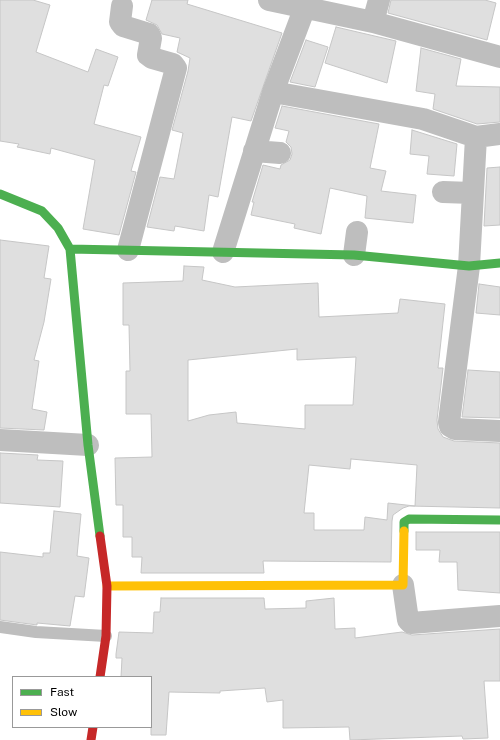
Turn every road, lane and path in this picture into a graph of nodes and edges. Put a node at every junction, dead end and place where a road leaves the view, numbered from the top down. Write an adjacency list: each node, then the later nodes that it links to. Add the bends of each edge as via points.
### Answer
1 (269, 0): 4 (street)
2 (379, 0): 5 (street)
3 (122, 6): 17 (street, via 120,22 123,26 149,34 151,38 148,55 173,64 176,68)
4 (305, 7): 5 (street); 7 (street)
5 (373, 22): 6 (street)
6 (500, 57)
7 (273, 92): 9 (street, via 423,118); 10 (street)
8 (500, 134): 9 (street)
9 (476, 137): 13 (street)
10 (254, 151): 11 (street); 18 (street)
11 (280, 153)
12 (443, 192): 13 (street)
13 (472, 193): 21 (street)
14 (0, 194): 16 (street, via 42,211 58,228)
15 (357, 232): 19 (street)
16 (70, 249): 17 (street); 24 (street)
17 (128, 250): 18 (street)
18 (222, 252): 19 (street)
19 (354, 255): 21 (street)
20 (500, 263): 21 (street)
21 (469, 266): 22 (street, via 449,422 455,429)
22 (500, 431)
23 (0, 440): 24 (street)
24 (88, 446): 27 (street)
25 (500, 520): 26 (street, via 409,519 404,522)
26 (403, 585): 27 (street); 28 (street, via 408,620 411,623)
27 (107, 586): 30 (street)
28 (500, 616)
29 (0, 627): 30 (lane)
30 (106, 636): 31 (street)
31 (100, 676)
32 (93, 728): 33 (street)
33 (91, 740)

